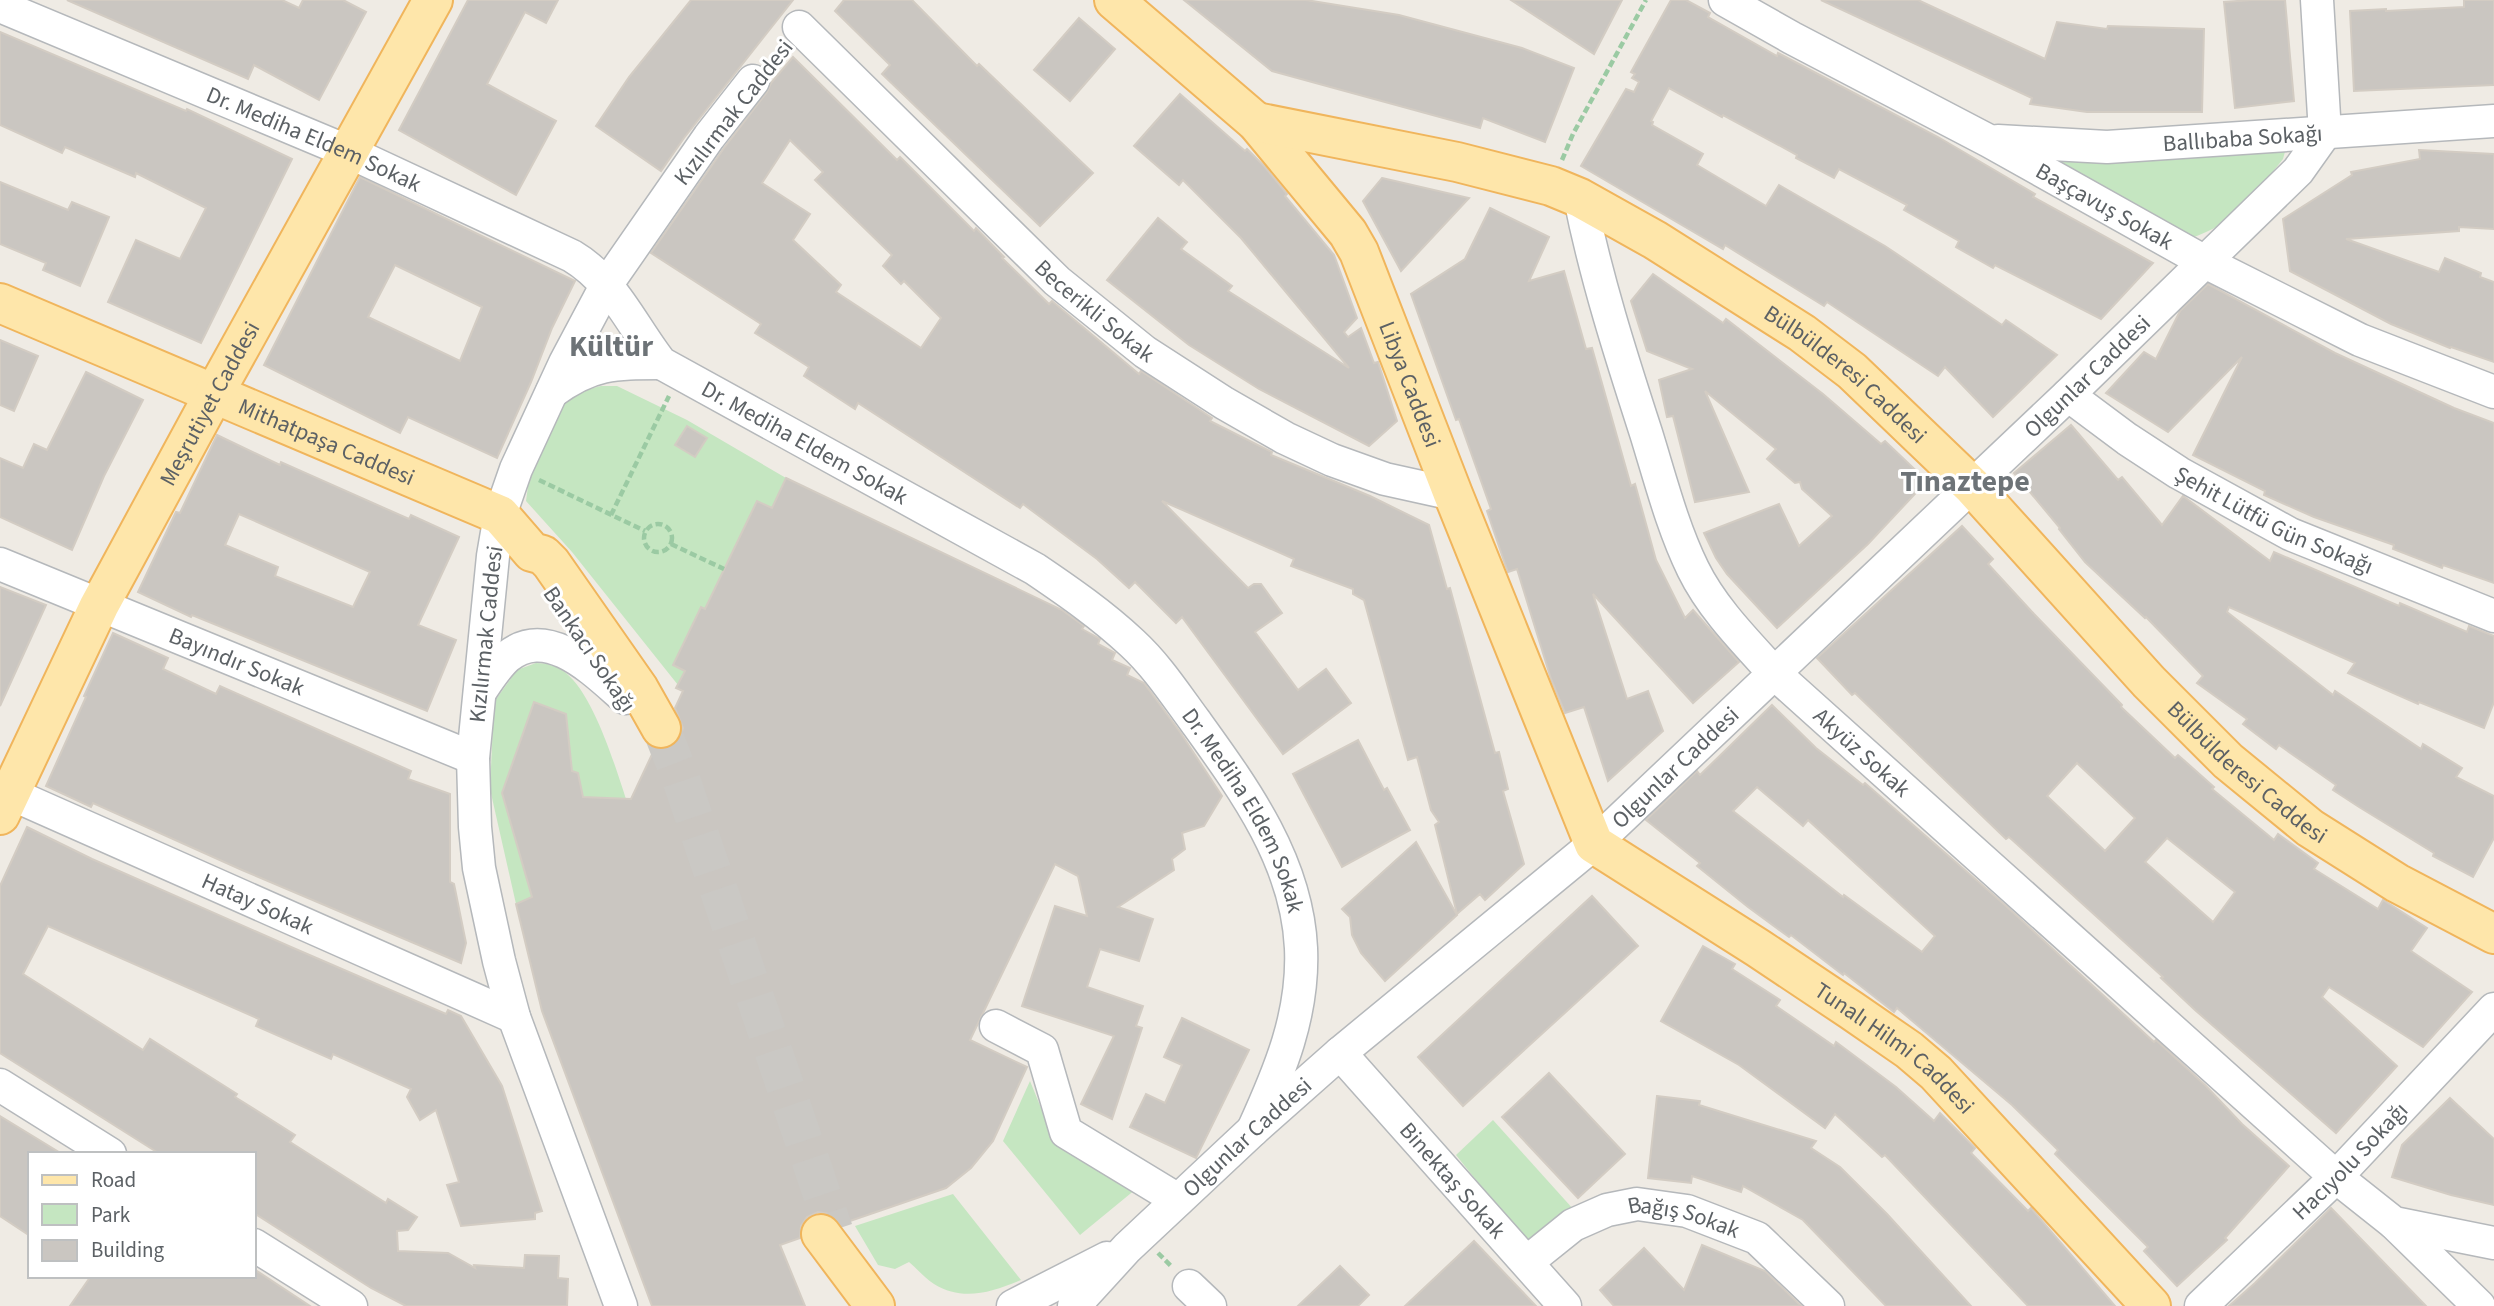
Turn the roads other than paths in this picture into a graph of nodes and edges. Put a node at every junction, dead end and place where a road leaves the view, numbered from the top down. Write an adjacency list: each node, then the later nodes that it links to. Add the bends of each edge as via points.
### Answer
1 (433, 0): 12 (main road, Meşrutiyet Caddesi)
2 (1114, 0): 9 (main road, Libya Caddesi)
3 (1725, 0): 11 (street, Başçavuş Sokak)
4 (2317, 0): 10 (street)
5 (0, 6): 12 (street, Dr. Mediha Eldem Sokak)
6 (799, 27): 23 (street, Becerikli Sokak, via 1057,281 1145,352 1236,410 1332,460 1385,479)
7 (753, 81): 15 (street, Kızılırmak Caddesi)
8 (2494, 121): 10 (street, Ballıbaba Sokağı)
9 (1256, 122): 13 (main road, Bülbülderesi Caddesi, via 1457,162); 23 (main road, Libya Caddesi, via 1359,252)
10 (2325, 133): 11 (street, Ballıbaba Sokağı, via 2107,147); 14 (street, Olgunlar Caddesi, via 2298,171)
11 (1989, 141): 14 (street, Başçavuş Sokak)
12 (349, 152): 15 (street, Dr. Mediha Eldem Sokak, via 572,256); 20 (main road, Meşrutiyet Caddesi)
13 (1565, 192): 22 (main road, Bülbülderesi Caddesi, via 1690,261 1802,333 1852,371); 29 (street, Akyüz Sokak, via 1590,245 1678,535 1694,571 1726,619)
14 (2205, 262): 19 (street, Başçavuş Sokak, via 2360,340); 21 (street, Olgunlar Caddesi)
15 (607, 284): 17 (street, Dr. Mediha Eldem Sokak, via 645,342); 18 (street, Kızılırmak Caddesi)
16 (0, 303): 20 (main road, Mithatpaşa Caddesi)
17 (670, 369): 18 (street, via 626,363 602,366 577,374); 41 (street, Dr. Mediha Eldem Sokak, via 1035,569 1107,621 1158,670 1256,812 1283,863 1298,920 1301,975 1293,1031)
18 (551, 392): 24 (street, Kızılırmak Caddesi)
19 (2494, 392)
20 (214, 394): 24 (main road, Mithatpaşa Caddesi); 27 (main road, Meşrutiyet Caddesi)
21 (2068, 395): 22 (street, Olgunlar Caddesi); 28 (street, Şehit Lütfü Gün Sokağı, via 2179,473 2290,534)
22 (1972, 486): 29 (street, Olgunlar Caddesi); 35 (main road, Bülbülderesi Caddesi, via 2149,682 2228,761 2310,828 2398,883)
23 (1453, 494): 34 (main road, Libya Caddesi)
24 (500, 515): 25 (main road, Bankacı Sokağı); 30 (street, Kızılırmak Caddesi)
25 (532, 552): 31 (main road, Bankacı Sokağı, via 537,571); 31 (main road, Bankacı Sokağı, via 551,563 639,689 657,736)
26 (0, 564): 27 (street, Bayındır Sokak)
27 (99, 606): 32 (street, Bayındır Sokak); 33 (main road, Meşrutiyet Caddesi)
28 (2494, 616)
29 (1774, 673): 34 (street, Olgunlar Caddesi); 43 (street, Akyüz Sokak)
30 (480, 692): 31 (street, via 507,657 525,648 547,647 575,657); 32 (street, Kızılırmak Caddesi)
31 (625, 698)
32 (473, 758): 37 (street, Kızılırmak Caddesi, via 479,868)
33 (3, 799): 37 (street, Hatay Sokak)
34 (1594, 844): 39 (street, Olgunlar Caddesi); 58 (main road, Tunalı Hilmi Caddesi, via 1918,1057)
35 (2494, 934)
36 (2494, 1009): 43 (street, Hacıyolu Sokağı)
37 (514, 1017): 53 (street, Kızılırmak Caddesi)
38 (996, 1026): 44 (street, via 1042,1050 1066,1132)
39 (1340, 1054): 41 (street, Olgunlar Caddesi); 50 (street, Binektaş Sokak)
40 (0, 1085): 42 (street)
41 (1253, 1130): 44 (street, Olgunlar Caddesi)
42 (107, 1152)
43 (2336, 1177): 45 (street, Akyüz Sokak); 59 (street, Hacıyolu Sokağı)
44 (1178, 1200): 47 (street, Olgunlar Caddesi)
45 (2394, 1223): 48 (street); 60 (street, Akyüz Sokak)
46 (828, 1232): 51 (main road)
47 (1134, 1241): 54 (street, Olgunlar Caddesi); 55 (street, Olgunlar Caddesi)
48 (2494, 1243)
49 (256, 1246): 52 (street)
50 (1527, 1262): 56 (street, Binektaş Sokak); 57 (street, Bağış Sokak, via 1573,1225 1607,1210 1637,1204 1687,1211 1757,1238)
51 (866, 1294)
52 (351, 1306)
53 (621, 1306)
54 (1013, 1306)
55 (1074, 1306)
56 (1565, 1306)
57 (1828, 1306)
58 (2151, 1306)
59 (2201, 1306)
60 (2479, 1306)

